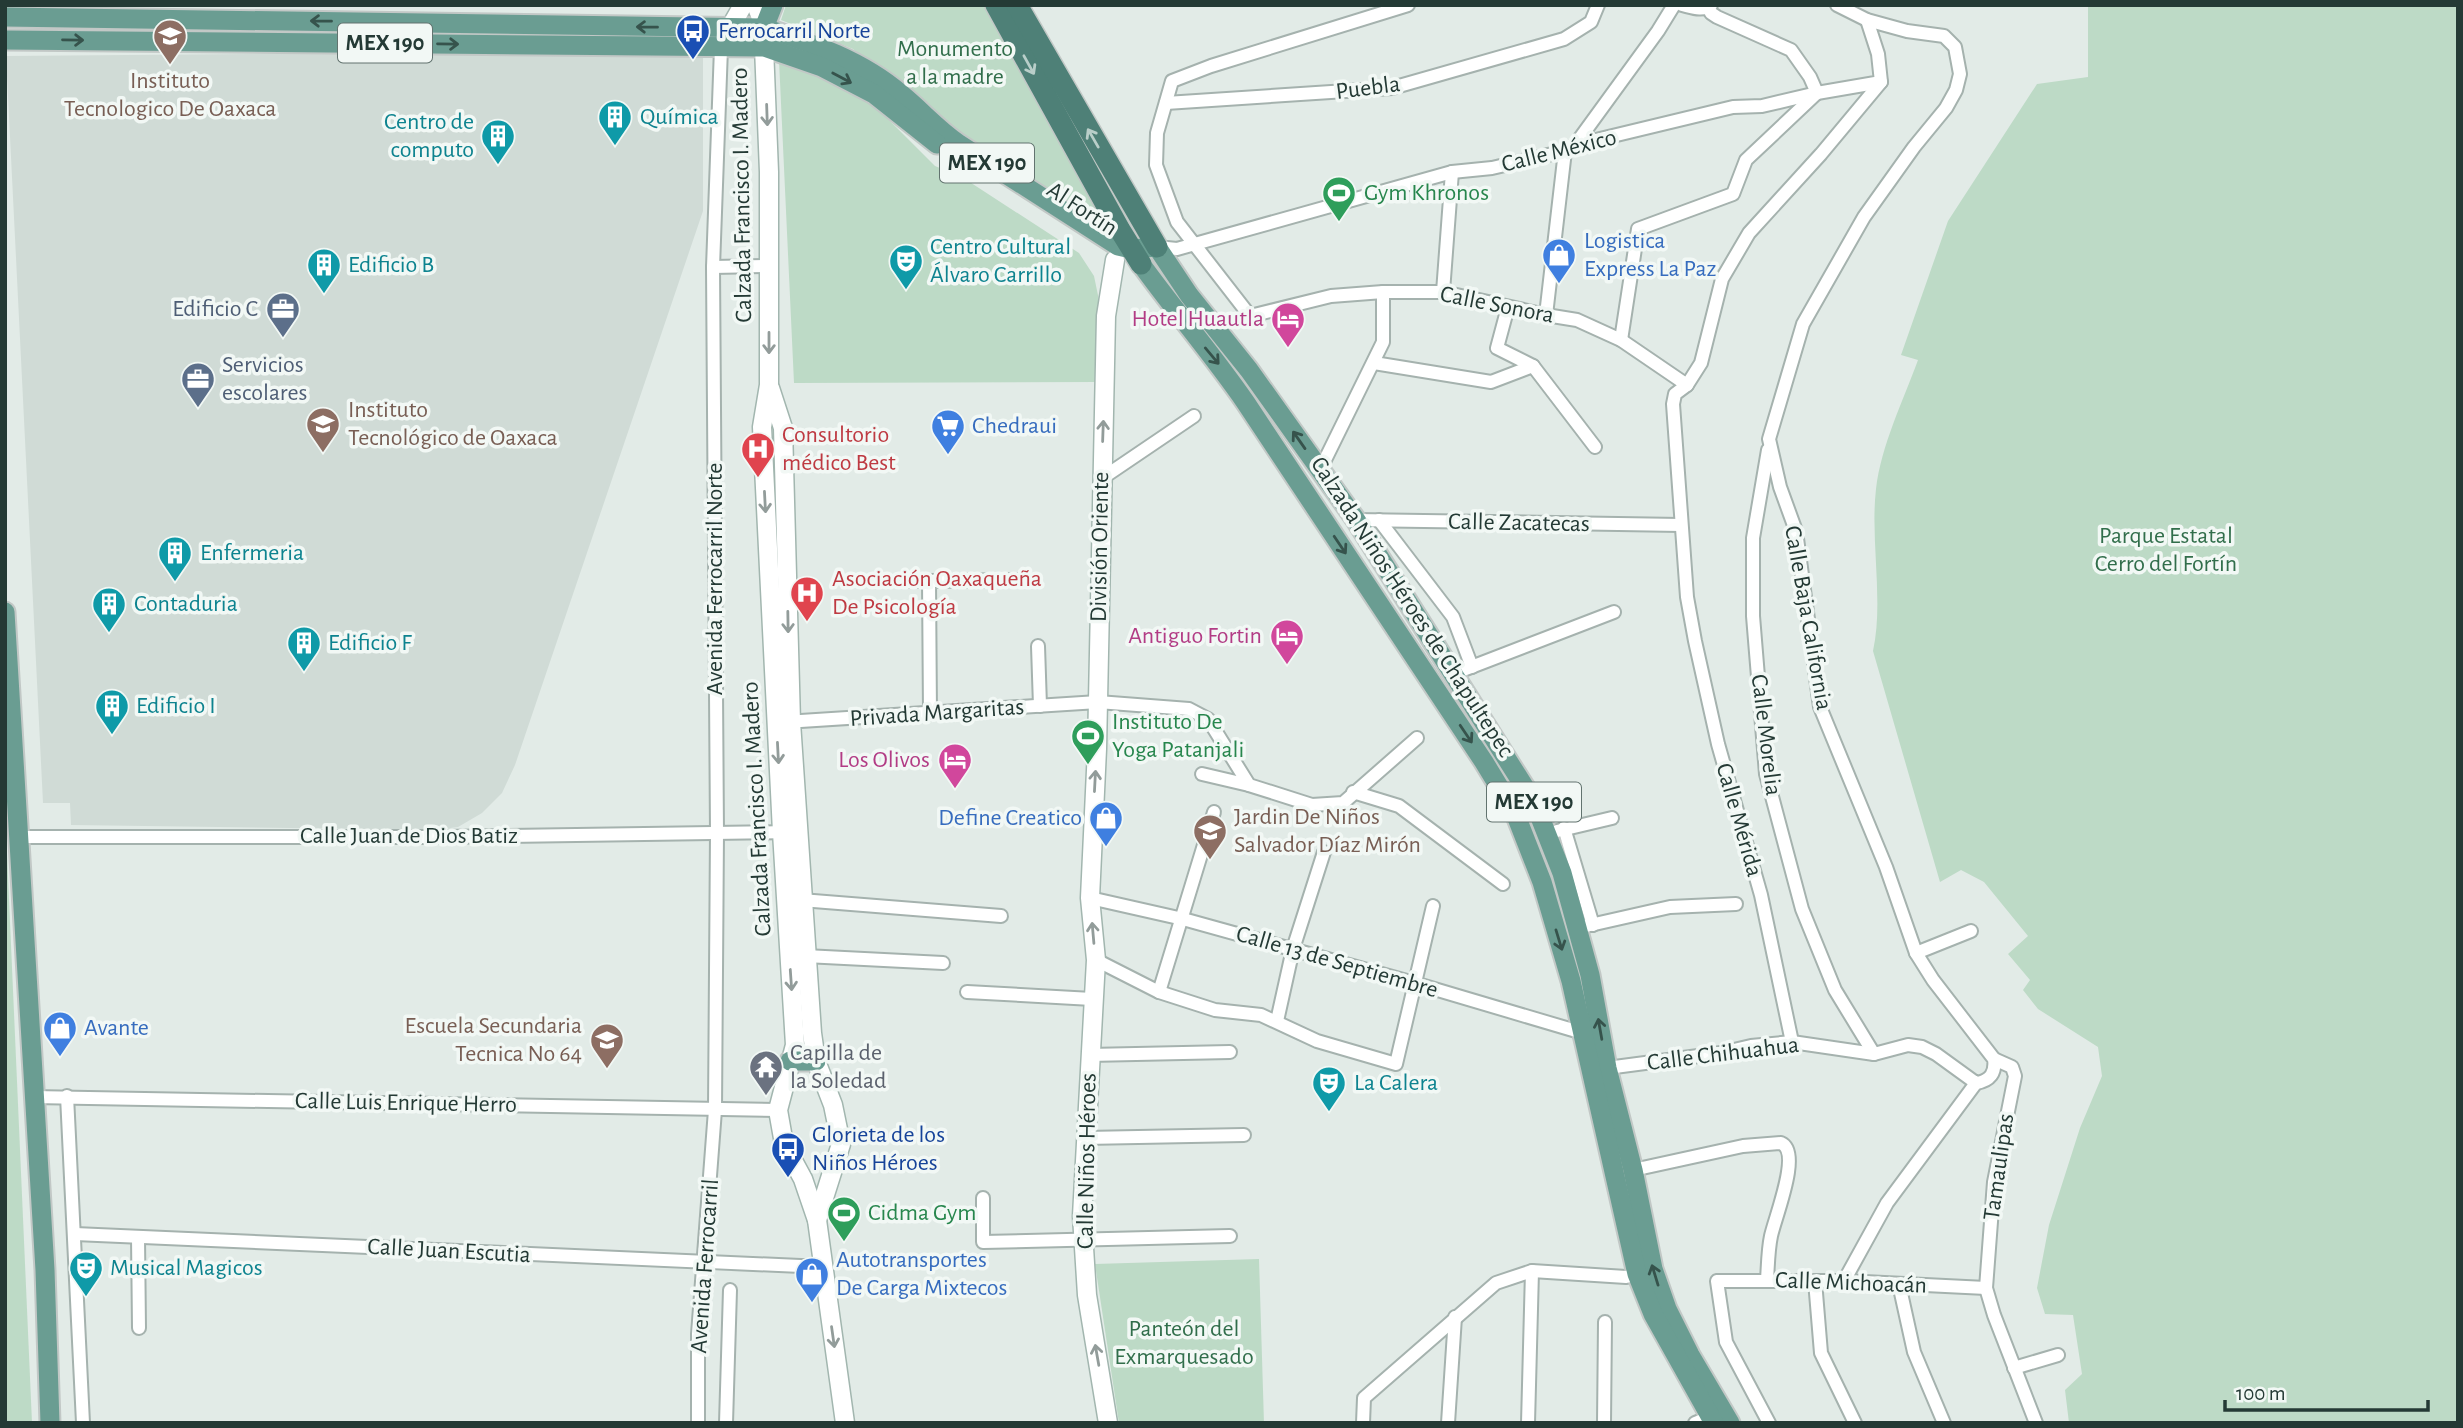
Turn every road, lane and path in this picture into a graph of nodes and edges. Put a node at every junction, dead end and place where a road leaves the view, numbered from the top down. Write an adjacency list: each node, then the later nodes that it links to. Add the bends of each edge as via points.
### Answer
1 (743, 5): 16 (main road)
2 (755, 5): 17 (street)
3 (773, 5): 17 (main road, Calzada Francisco I. Madero)
4 (996, 5): 29 (highway, MEX 190, one-way to 29)
5 (1017, 5): 27 (highway, MEX 190, one-way to 5)
6 (1408, 5): 24 (street, via 1211,65 1172,81)
7 (1598, 5): 24 (street, Puebla, via 1591,22 1564,39 1392,88)
8 (1674, 5): 25 (street)
9 (1682, 5): 11 (street)
10 (1837, 5): 14 (street, Calle Baja California)
11 (1709, 6): 23 (street, via 1717,17 1791,50)
12 (5, 17): 13 (main road, MEX 190)
13 (206, 19): 15 (main road, MEX 190, one-way to 13); 19 (main road)
14 (1867, 20): 22 (street); 42 (street, Calle Baja California, via 1944,36 1955,47 1960,74 1946,108 1864,217 1804,324)
15 (497, 24): 16 (main road, MEX 190, one-way to 15); 20 (main road)
16 (730, 28): 17 (main road, MEX 190)
17 (764, 38): 21 (main road, MEX 190); 29 (main road, Al Fortín / MEX 190, via 802,40 866,68 901,93 936,128); 31 (main road, Calzada Francisco I. Madero, one-way to 31)
18 (5, 40): 19 (main road, MEX 190, one-way to 19)
19 (206, 41): 20 (main road, MEX 190, one-way to 20)
20 (498, 44): 21 (main road, MEX 190)
21 (721, 48): 32 (street, Avenida Ferrocarril Norte)
22 (1881, 82): 23 (street, Calle México); 40 (street, Calle Mérida, via 1749,233 1722,279 1701,363)
23 (1817, 93): 25 (street, Calle México, via 1762,106 1733,107); 37 (street, via 1746,160 1733,194 1638,229)
24 (1166, 103): 28 (street, via 1157,132 1156,165 1177,222)
25 (1570, 148): 26 (street, Calle México, via 1492,168); 36 (street)
26 (1452, 172): 28 (street, Calle México); 34 (street)
27 (1126, 197): 29 (street, División Oriente); 30 (highway, MEX 190)
28 (1192, 245): 30 (street, Calle México); 33 (street, Calle Sonora, via 1250,316 1331,296)
29 (1125, 250): 30 (main road, Al Fortín); 45 (main road, División Oriente, one-way to 29, via 1106,316); 90 (main road, Calzada Niños Héroes de Chapultepec / MEX 190, one-way to 90, via 1222,368 1515,813 1542,882)
30 (1166, 252): 44 (main road, Calzada Niños Héroes de Chapultepec / MEX 190, one-way to 30)
31 (769, 266): 32 (street); 59 (main road, Calzada Francisco I. Madero, one-way to 59, via 769,385 783,428)
32 (713, 267): 68 (street, Avenida Ferrocarril Norte)
33 (1383, 292): 34 (street, Calle Sonora); 38 (street, via 1383,342)
34 (1443, 292): 35 (street, Calle Sonora)
35 (1508, 307): 36 (street, Calle Sonora); 39 (street, via 1497,348)
36 (1546, 315): 37 (street, Calle Sonora, via 1577,320)
37 (1621, 340): 40 (street, Calle Sonora)
38 (1374, 363): 39 (street, via 1491,382); 44 (street)
39 (1533, 366): 43 (street)
40 (1687, 385): 48 (street, Calle Mérida, via 1675,394 1673,404)
41 (1194, 416): 45 (street)
42 (1769, 439): 81 (street, Calle Baja California, via 1796,531 1820,707 1886,867); 93 (street, Calle Morelia, via 1753,538 1753,616 1766,774 1802,909 1835,989)
43 (1595, 447)
44 (1320, 470): 46 (main road, Calzada Niños Héroes de Chapultepec / MEX 190)
45 (1101, 479): 56 (main road, División Oriente)
46 (1356, 520): 47 (street, Calle Zacatecas); 55 (main road, Calzada Niños Héroes de Chapultepec / MEX 190)
47 (1379, 520): 48 (street, Calle Zacatecas); 55 (street, via 1453,617)
48 (1681, 525): 91 (street, Calle Mérida, via 1687,597 1718,744 1760,895)
49 (1024, 580): 51 (street)
50 (910, 581): 51 (street)
51 (929, 581): 58 (street)
52 (5, 612): 69 (main road)
53 (1614, 612): 55 (street)
54 (1038, 646): 57 (street)
55 (1463, 670): 66 (main road, Calzada Niños Héroes de Chapultepec / MEX 190, via 1534,802)
56 (1098, 702): 57 (street, Privada Margaritas); 62 (street, Privada Margaritas, via 1189,709 1208,719); 72 (main road, División Oriente, one-way to 56)
57 (1040, 706): 58 (street, Privada Margaritas)
58 (930, 714): 59 (street, Privada Margaritas)
59 (784, 722): 67 (main road, Calzada Francisco I. Madero, one-way to 67)
60 (1417, 738): 63 (street)
61 (1202, 774): 62 (street)
62 (1249, 785): 63 (street, via 1312,805 1343,803)
63 (1353, 792): 71 (street, via 1399,806)
64 (1214, 812): 77 (street)
65 (1612, 818): 66 (street)
66 (1555, 831): 78 (main road, Calzada Niños Héroes de Chapultepec / MEX 190, via 1562,873)
67 (790, 832): 68 (street, Calle Juan de Dios Batiz); 73 (main road, Calzada Francisco I. Madero); 96 (main road, Calzada Francisco I. Madero, one-way to 96, via 795,1045)
68 (717, 833): 69 (street, Calle Juan de Dios Batiz); 102 (street, Avenida Ferrocarril Norte)
69 (20, 838): 101 (main road)
70 (1324, 852): 80 (street)
71 (1503, 884)
72 (1090, 898): 77 (street, Calle 13 de Septiembre); 83 (main road, Calle Niños Héroes, one-way to 72)
73 (801, 900): 76 (street); 82 (main road, Calzada Francisco I. Madero)
74 (1736, 904): 78 (street, via 1670,907)
75 (1433, 906): 85 (street)
76 (1001, 916)
77 (1183, 919): 80 (street, Calle 13 de Septiembre); 87 (street)
78 (1585, 926): 98 (main road, Calzada Niños Héroes de Chapultepec / MEX 190, one-way to 78)
79 (1971, 931): 81 (street)
80 (1293, 949): 85 (street, Calle 13 de Septiembre); 89 (street)
81 (1916, 954): 95 (street, Calle Baja California)
82 (805, 956): 84 (street); 97 (main road, Calzada Francisco I. Madero)
83 (1096, 960): 87 (street); 88 (main road, Calle Niños Héroes)
84 (943, 963)
85 (1413, 983): 89 (street, via 1396,1064 1317,1041); 90 (street, Calle 13 de Septiembre)
86 (967, 992): 88 (street)
87 (1159, 992): 89 (street, via 1215,1010)
88 (1092, 999): 94 (main road, Calle Niños Héroes)
89 (1277, 1021)
90 (1583, 1033): 116 (main road, Calzada Niños Héroes de Chapultepec / MEX 190)
91 (1792, 1042): 93 (street, Calle Chihuahua); 98 (street, Calle Chihuahua)
92 (1230, 1052): 94 (street)
93 (1874, 1054): 99 (street, Calle Chihuahua, via 1908,1045 1922,1047)
94 (1089, 1055): 105 (main road, Calle Niños Héroes)
95 (1994, 1059): 99 (street, via 1992,1076); 121 (street, Tamaulipas, via 2012,1067 2015,1076 1994,1182)
96 (790, 1061): 97 (main road); 103 (main road, Calzada Francisco I. Madero)
97 (816, 1061): 108 (main road, Calzada Francisco I. Madero, via 833,1105 841,1144)
98 (1607, 1068): 106 (main road, Calzada Niños Héroes de Chapultepec / MEX 190)
99 (1976, 1083): 119 (street, via 1887,1203)
100 (67, 1096): 101 (street, Calle Luis Enrique Herro); 102 (street, Calle Luis Enrique Herro); 109 (street)
101 (33, 1097): 129 (main road)
102 (715, 1110): 103 (street, Calle Luis Enrique Herro); 113 (street, Avenida Ferrocarril)
103 (778, 1110): 108 (main road, Calzada Francisco I. Madero, via 785,1144)
104 (1244, 1135): 105 (street)
105 (1085, 1138): 112 (main road, Calle Niños Héroes)
106 (1633, 1170): 117 (street, via 1743,1146 1786,1145 1789,1169 1770,1239); 139 (main road, Calzada Niños Héroes de Chapultepec / MEX 190, one-way to 106, via 1667,1309 1653,1269)
107 (983, 1199): 112 (street, via 983,1242)
108 (817, 1220): 114 (main road, Calzada Francisco I. Madero)
109 (75, 1234): 111 (street, Calle Juan Escutia); 130 (street)
110 (1230, 1236): 112 (street)
111 (138, 1237): 113 (street, Calle Juan Escutia); 125 (street)
112 (1083, 1241): 134 (main road, Calle Niños Héroes, one-way to 112)
113 (705, 1261): 114 (street, Calle Juan Escutia); 131 (street, Avenida Ferrocarril, via 698,1334)
114 (823, 1268): 133 (main road, Calzada Francisco I. Madero, one-way to 133)
115 (1532, 1271): 116 (street); 123 (street, via 1496,1283); 137 (street)
116 (1637, 1274): 128 (main road, Calzada Niños Héroes de Chapultepec / MEX 190)
117 (1767, 1280): 118 (street, Calle Michoacán); 140 (street, Calle Michoacán, via 1717,1280 1726,1342)
118 (1815, 1281): 119 (street, Calle Michoacán); 141 (street, via 1821,1353)
119 (1844, 1281): 120 (street, Calle Michoacán)
120 (1899, 1284): 121 (street, Calle Michoacán); 142 (street, via 1914,1352)
121 (1986, 1288): 127 (street)
122 (730, 1290): 132 (street)
123 (1455, 1317): 135 (street, via 1364,1398); 136 (street)
124 (1605, 1322): 138 (street)
125 (139, 1328)
126 (2058, 1355): 127 (street)
127 (2014, 1368): 143 (street)
128 (1706, 1421)
129 (50, 1423)
130 (83, 1423)
131 (698, 1423)
132 (726, 1423)
133 (845, 1423)
134 (1108, 1423)
135 (1363, 1423)
136 (1448, 1423)
137 (1528, 1423)
138 (1604, 1423)
139 (1730, 1423)
140 (1769, 1423)
141 (1855, 1423)
142 (1944, 1423)
143 (2036, 1423)

